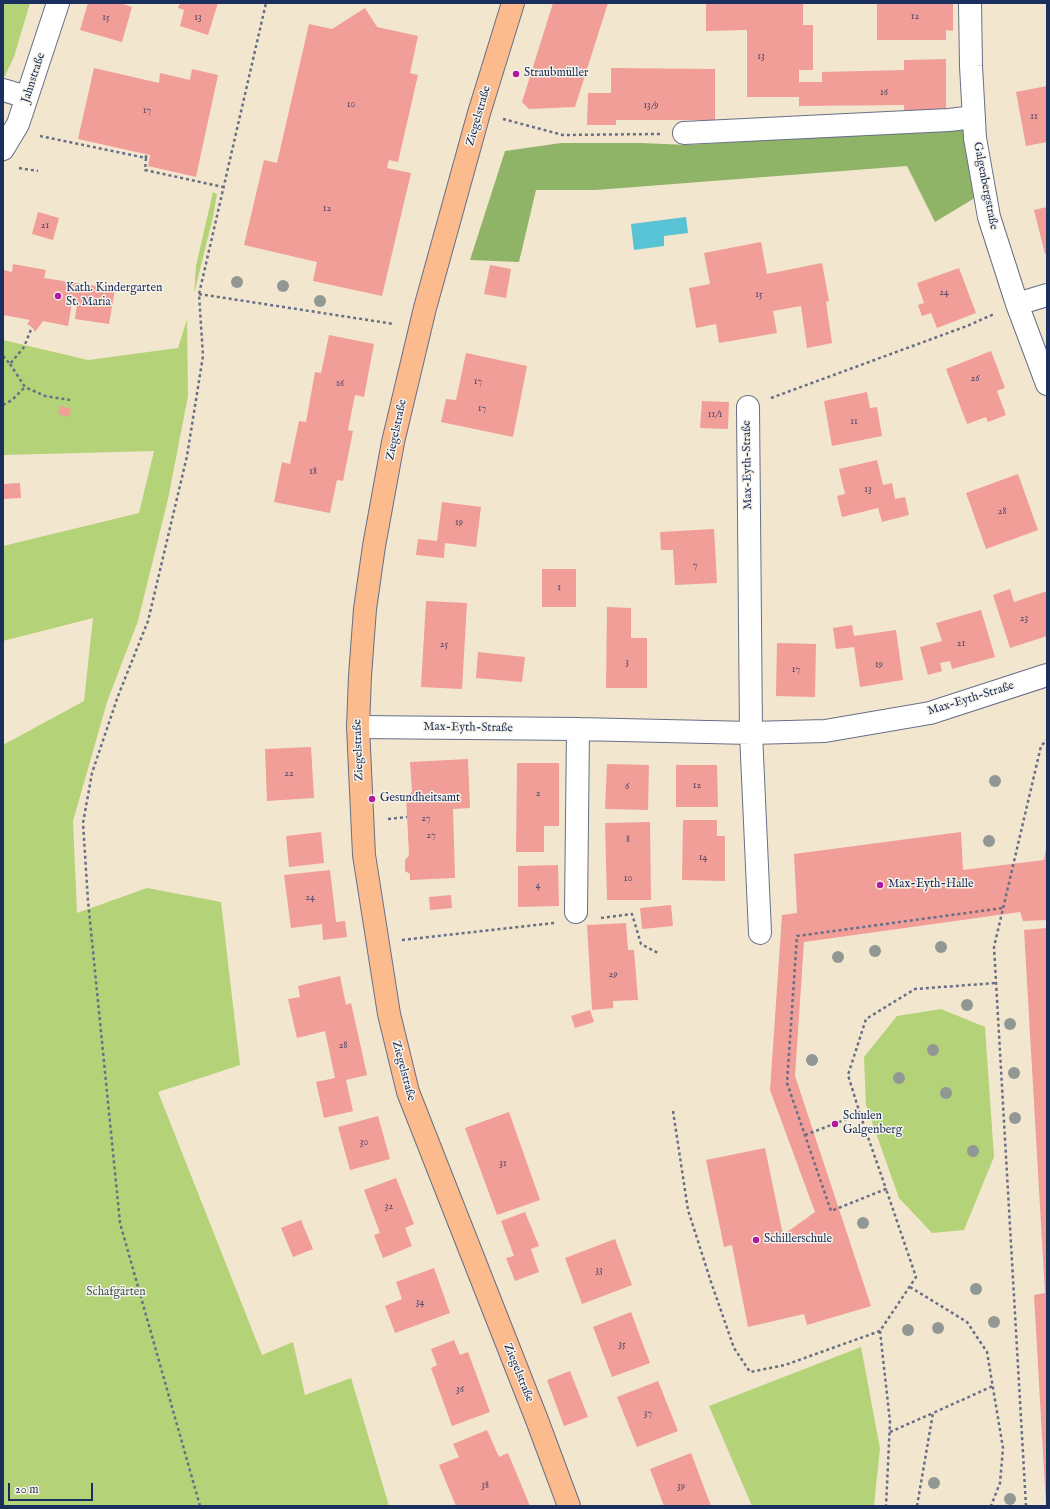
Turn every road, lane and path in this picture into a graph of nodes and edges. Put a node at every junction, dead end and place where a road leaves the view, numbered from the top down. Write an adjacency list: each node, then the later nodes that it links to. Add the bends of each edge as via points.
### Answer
1 (58, 3): 6 (street, Jahnstraße)
2 (266, 3): 12 (path)
3 (512, 3): 7 (main road, Ziegelstraße)
4 (970, 3): 8 (street, Galgenbergstraße)
5 (3, 90): 6 (street)
6 (27, 97): 9 (street, Jahnstraße)
7 (479, 113): 10 (path, via 563,135); 18 (main road, Ziegelstraße)
8 (974, 117): 10 (street); 15 (street, Galgenbergstraße, via 975,138 989,217)
9 (15, 131): 11 (street, Jahnstraße); 12 (path, via 146,156 145,170)
10 (684, 133)
11 (3, 149)
12 (223, 187): 13 (path)
13 (199, 294): 18 (path); 47 (path, via 203,356 187,456 148,621 118,696 92,773 83,823 88,901 120,1223)
14 (1047, 295): 15 (street)
15 (1017, 304): 21 (street, Galgenbergstraße)
16 (966, 326): 25 (path, Max-Eyth-Straße)
17 (32, 327): 20 (path, via 24,347)
18 (420, 328): 27 (main road, Ziegelstraße, via 393,442 374,546 365,617)
19 (3, 356): 20 (path)
20 (10, 364): 22 (path)
21 (1047, 384)
22 (25, 387): 23 (path, via 45,396); 24 (path)
23 (70, 400)
24 (3, 405)
25 (748, 407): 29 (street, Max-Eyth-Straße)
26 (1047, 675): 29 (street, Max-Eyth-Straße, via 930,713 825,731)
27 (358, 727): 28 (street, Max-Eyth-Straße); 35 (main road, Ziegelstraße, via 364,855)
28 (578, 729): 29 (street, Max-Eyth-Straße); 32 (street)
29 (751, 733): 34 (street, Max-Eyth-Straße)
30 (1047, 740): 31 (path, via 1041,746)
31 (1003, 908): 37 (path, via 994,947); 40 (path, via 797,936 787,1083)
32 (569, 917): 35 (path)
33 (601, 918): 36 (path, via 632,914 642,944)
34 (760, 933)
35 (378, 943): 48 (main road, Ziegelstraße, via 389,1014 408,1092)
36 (658, 953)
37 (996, 983): 39 (path, via 914,989 866,1019 848,1075); 52 (path)
38 (673, 1111): 43 (path, via 688,1210 734,1348 750,1372 785,1365)
39 (860, 1114): 40 (path); 41 (path)
40 (805, 1136): 41 (path, via 831,1211)
41 (886, 1190): 42 (path, via 916,1278)
42 (910, 1287): 43 (path); 44 (path, via 967,1322 987,1352)
43 (880, 1331): 46 (path)
44 (993, 1386): 45 (path); 51 (path, via 1003,1448 1000,1483)
45 (933, 1413): 46 (path); 50 (path)
46 (890, 1432): 49 (path)
47 (200, 1506)
48 (569, 1506)
49 (886, 1506)
50 (917, 1506)
51 (991, 1506)
52 (1026, 1506)

